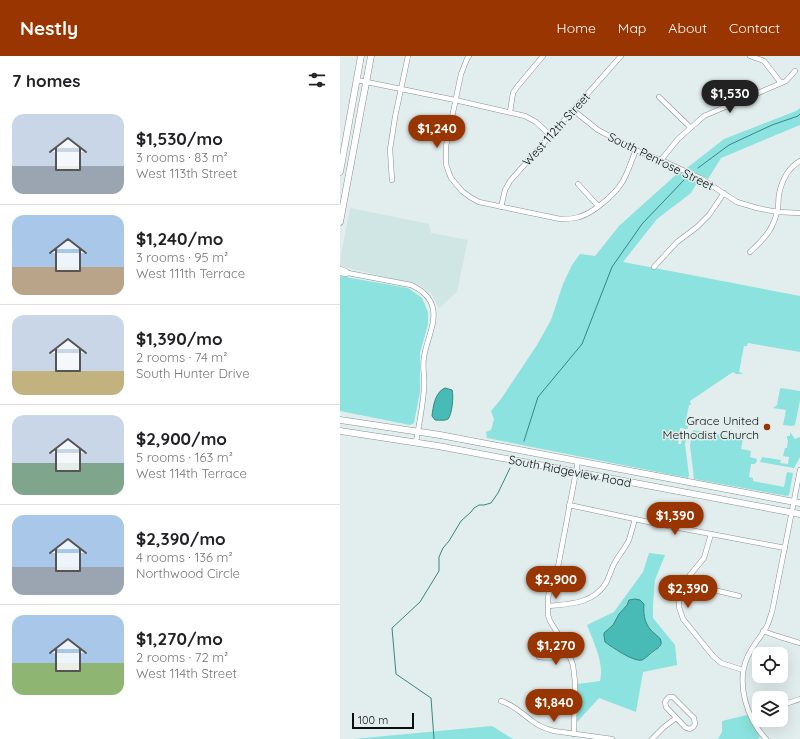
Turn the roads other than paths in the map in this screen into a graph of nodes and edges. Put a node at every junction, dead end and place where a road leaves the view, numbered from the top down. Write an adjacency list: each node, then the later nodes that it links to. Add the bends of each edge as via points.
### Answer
1 (361, 56): 9 (main road)
2 (371, 56): 10 (main road)
3 (408, 56): 12 (street)
4 (469, 56): 14 (street)
5 (543, 56): 16 (street, via 516,87)
6 (621, 56): 15 (street, West 112th Street)
7 (750, 56): 11 (street, via 764,62)
8 (795, 71): 11 (street)
9 (357, 80): 10 (street); 22 (main road)
10 (366, 82): 12 (street); 30 (main road)
11 (781, 83): 17 (street, via 704,116)
12 (401, 89): 14 (street); 23 (street, via 390,149)
13 (659, 97): 17 (street)
14 (455, 100): 16 (street); 27 (street, via 445,151 449,173 458,188 470,197 485,204)
15 (573, 110): 18 (street, West 112th Street); 19 (street, South Penrose Street, via 598,130)
16 (510, 112): 18 (street, via 536,122)
17 (690, 127): 20 (street)
18 (550, 135): 27 (street, West 112th Street, via 510,181)
19 (636, 150): 20 (street, South Penrose Street); 26 (street, via 621,183 613,194)
20 (661, 160): 25 (street, South Penrose Street, via 700,178)
21 (800, 161): 28 (street, via 787,172 782,182)
22 (340, 172)
23 (392, 180)
24 (578, 184): 26 (street)
25 (724, 193): 28 (street, South Penrose Street, via 737,202); 32 (street, via 697,227 677,242)
26 (598, 206): 27 (street, via 587,214 570,219)
27 (501, 207)
28 (777, 212): 29 (street, South Penrose Street); 31 (street, via 764,239)
29 (800, 213)
30 (340, 222)
31 (750, 252)
32 (654, 267)
33 (340, 269): 35 (street)
34 (340, 273): 35 (street)
35 (348, 273): 38 (street, via 417,287 431,304 433,322 424,359 424,390)
36 (340, 420): 38 (main road, South Ridgeview Road)
37 (340, 431): 39 (main road, South Ridgeview Road)
38 (418, 432): 39 (street); 40 (main road, South Ridgeview Road)
39 (416, 442): 42 (main road, South Ridgeview Road)
40 (578, 461): 42 (street); 43 (main road, South Ridgeview Road)
41 (800, 470): 43 (street)
42 (576, 472): 44 (street); 45 (main road, South Ridgeview Road)
43 (797, 503): 45 (street)
44 (570, 505): 47 (street); 52 (street)
45 (792, 512): 46 (main road, South Ridgeview Road); 49 (street)
46 (800, 514)
47 (635, 519): 48 (street); 52 (street, via 629,539 602,589 586,600)
48 (711, 534): 49 (street); 50 (street, via 704,558)
49 (785, 548): 53 (street, via 772,612)
50 (685, 583): 51 (street); 57 (street, via 679,607 683,619 721,663)
51 (739, 596)
52 (548, 606): 55 (street, via 550,620)
53 (763, 631): 54 (street); 57 (street)
54 (800, 643)
55 (568, 653): 56 (street, via 553,658); 64 (street, via 573,665 575,682)
56 (539, 657)
57 (743, 670): 61 (street, via 744,697)
58 (800, 699): 60 (street)
59 (501, 701): 64 (street, via 547,729)
60 (788, 703)
61 (752, 717)
62 (676, 718): 62 (street, via 665,705 669,697 675,699 694,718 695,724 691,729 687,729); 66 (street)
63 (758, 727): 67 (street)
64 (574, 734): 65 (street)
65 (612, 739)
66 (652, 739)
67 (766, 739)

